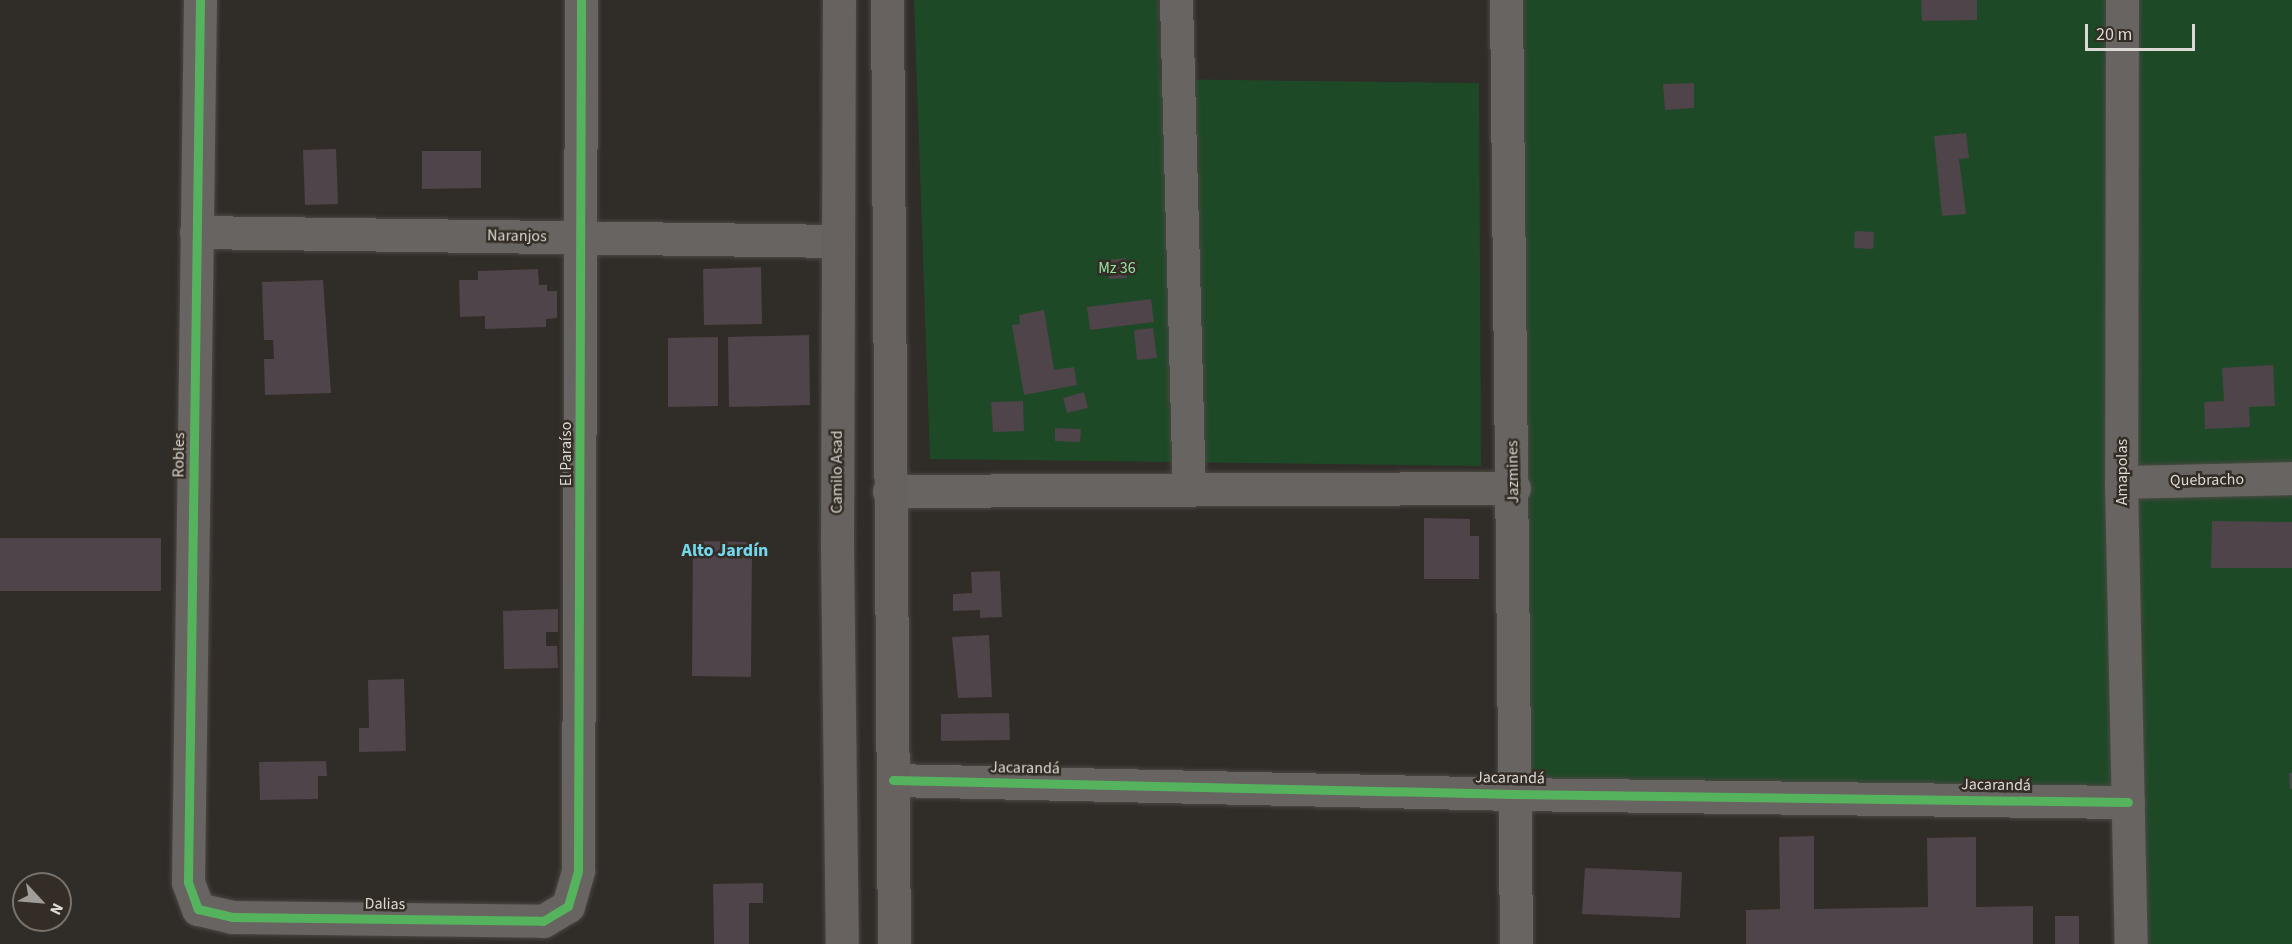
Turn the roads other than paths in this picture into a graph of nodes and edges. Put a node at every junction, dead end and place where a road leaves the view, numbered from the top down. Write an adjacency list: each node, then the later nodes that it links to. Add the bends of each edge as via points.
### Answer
1 (200, 0): 8 (street, Robles)
2 (581, 0): 9 (street, El Paraíso)
3 (839, 0): 10 (street, Camilo Asad)
4 (887, 0): 15 (street)
5 (1176, 0): 14 (street)
6 (1506, 0): 13 (street, Jazmines)
7 (2122, 0): 12 (street, Amapolas)
8 (196, 232): 9 (street, Naranjos); 20 (street, Robles, via 188,882)
9 (581, 237): 10 (street, Naranjos); 19 (street, El Paraíso, via 578,859)
10 (838, 241): 21 (street, Camilo Asad)
11 (2292, 477): 12 (street, Quebracho)
12 (2121, 482): 18 (street, Amapolas)
13 (1514, 488): 14 (street); 17 (street, Jazmines)
14 (1189, 490): 15 (street)
15 (889, 491): 16 (street)
16 (893, 780): 17 (street, Jacarandá); 22 (street)
17 (1513, 794): 18 (street, Jacarandá); 23 (street, Jazmines)
18 (2128, 802): 24 (street, Amapolas)
19 (568, 906): 20 (street, Dalias, via 543,921 232,917)
20 (198, 909)
21 (842, 944)
22 (894, 944)
23 (1515, 944)
24 (2131, 944)

